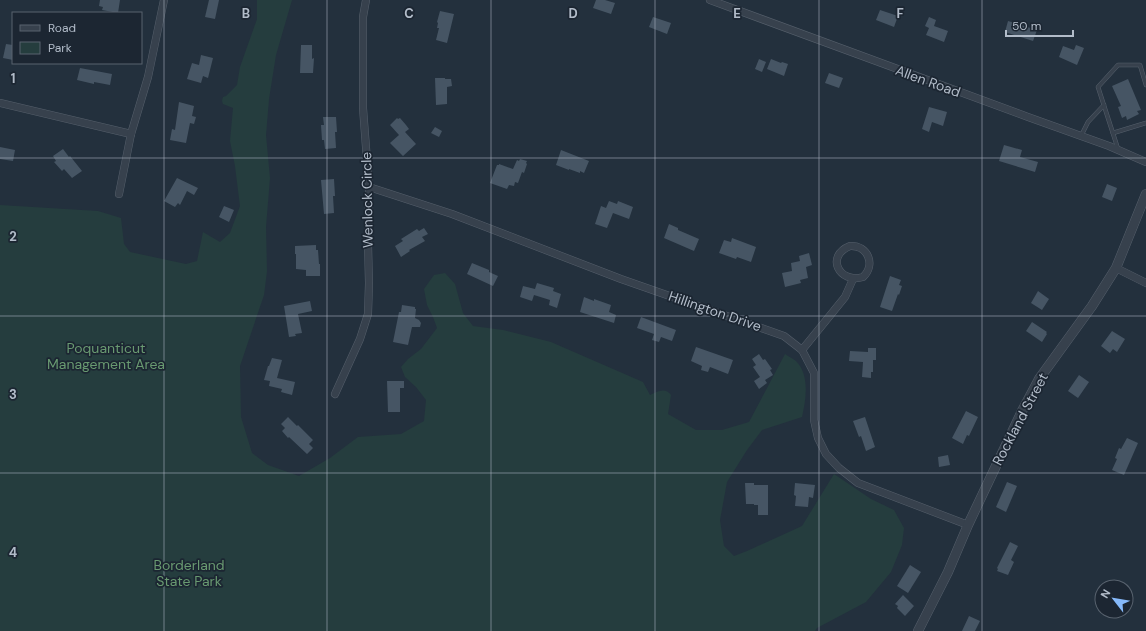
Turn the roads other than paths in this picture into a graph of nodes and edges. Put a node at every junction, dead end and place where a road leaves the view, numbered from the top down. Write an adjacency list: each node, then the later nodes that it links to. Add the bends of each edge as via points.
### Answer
1 (164, 0): 9 (street, via 148,77)
2 (366, 0): 13 (street, Wenlock Circle, via 363,17 363,108)
3 (710, 0): 10 (street, Allen Road)
4 (1146, 85): 6 (lane, via 1140,65 1118,65 1098,87)
5 (0, 103): 9 (street)
6 (1104, 106): 8 (lane); 10 (lane, via 1088,122)
7 (1146, 123): 8 (lane)
8 (1113, 133): 11 (lane)
9 (131, 134): 14 (street)
10 (1081, 136): 11 (street, Allen Road)
11 (1119, 150): 12 (street, Allen Road)
12 (1146, 162)
13 (369, 187): 19 (street, Hillington Drive, via 452,214 614,276 784,336); 20 (street, Wenlock Circle, via 368,314 360,339)
14 (119, 194)
15 (1146, 194): 16 (street, Rockland Street)
16 (1116, 268): 18 (street); 21 (street, Rockland Street, via 1039,379)
17 (853, 279): 17 (street, via 843,274 837,263 838,256 843,250 853,246 864,250 869,256 870,265 863,277); 19 (street, via 845,297)
18 (1146, 282)
19 (802, 350): 21 (street, Hillington Drive, via 814,373 814,420 818,438 826,454 839,468 858,483)
20 (335, 394)
21 (968, 525): 22 (street, Rockland Street)
22 (918, 631)

